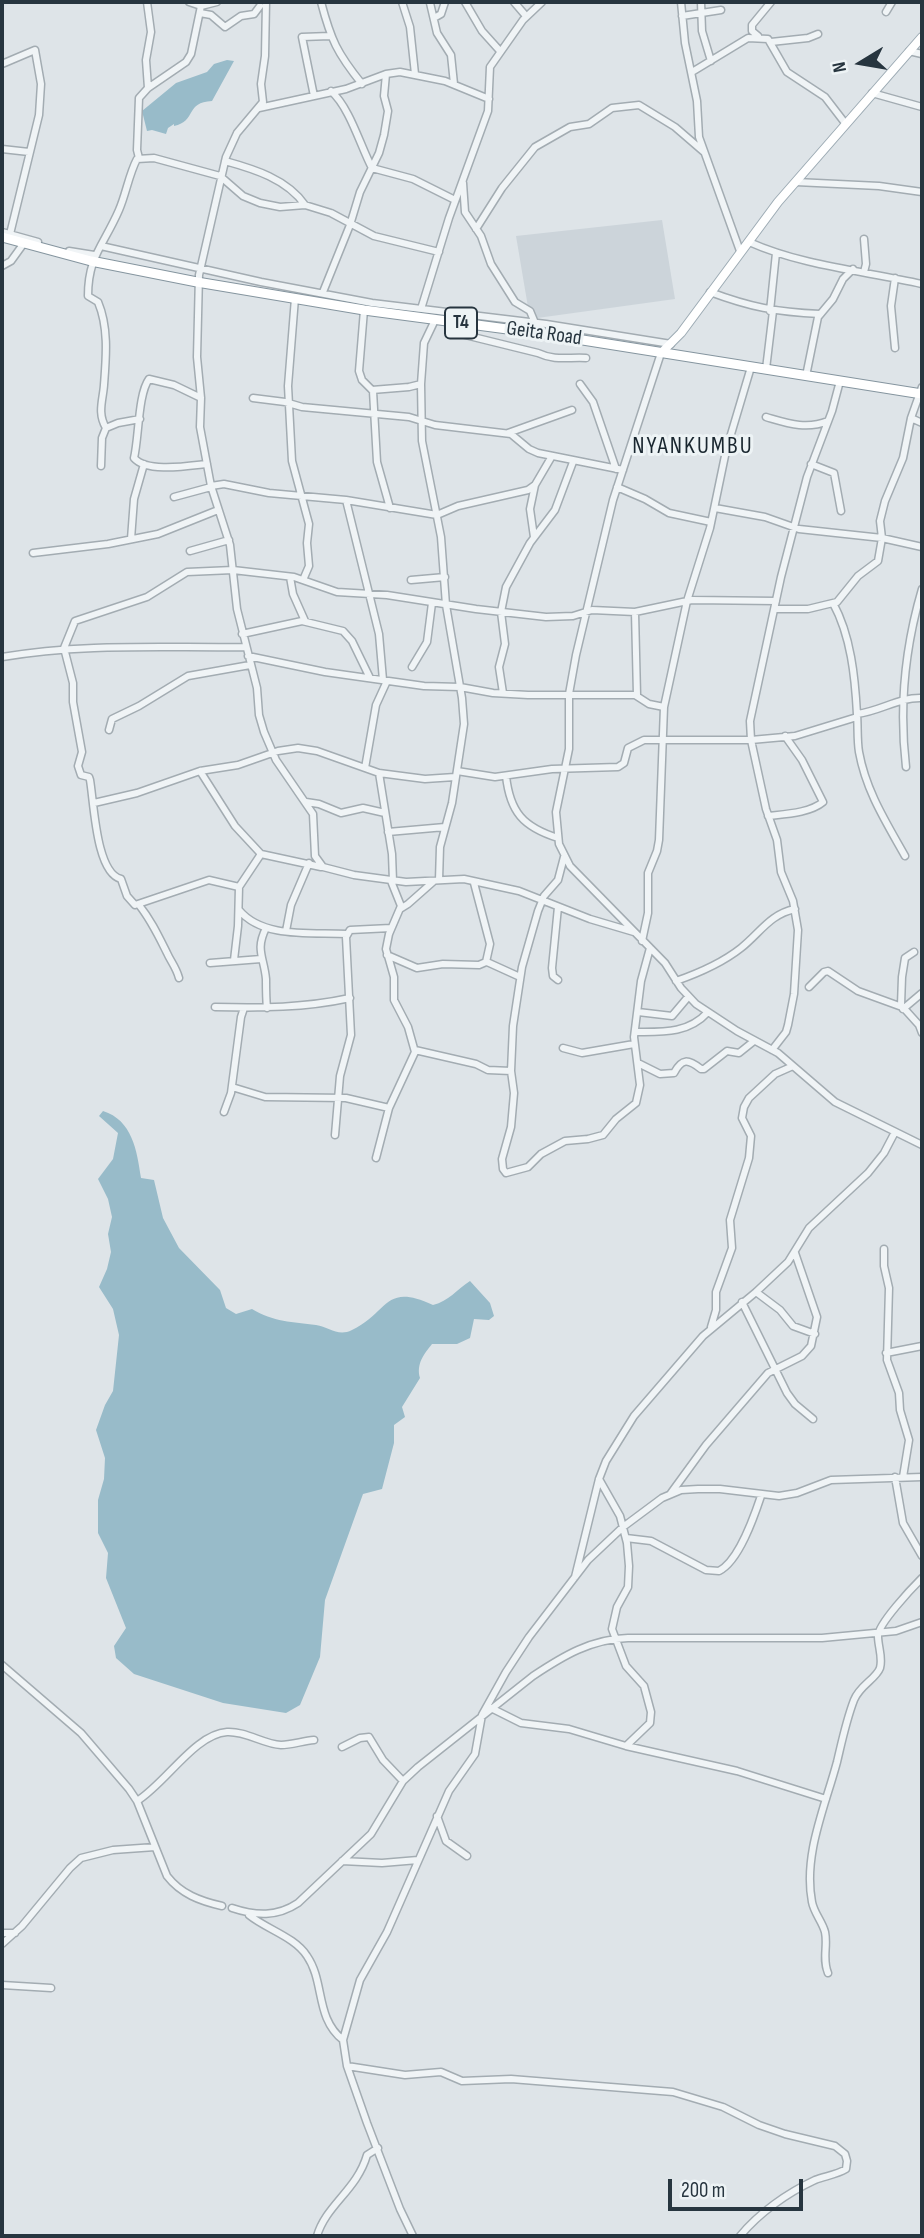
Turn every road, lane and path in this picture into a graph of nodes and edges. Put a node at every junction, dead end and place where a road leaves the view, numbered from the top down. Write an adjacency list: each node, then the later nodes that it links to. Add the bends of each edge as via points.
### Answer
1 (148, 2): 38 (street)
2 (189, 2): 16 (street)
3 (217, 2): 16 (street)
4 (321, 2): 24 (street)
5 (402, 2): 35 (street)
6 (445, 2): 22 (street, via 441,14)
7 (465, 2): 28 (street)
8 (514, 2): 20 (street)
9 (542, 2): 20 (street)
10 (681, 2): 21 (street)
11 (701, 2): 19 (street)
12 (771, 2): 25 (street, via 752,25)
13 (892, 2): 18 (street)
14 (429, 3): 22 (street)
15 (261, 5): 16 (street, via 254,14 225,27); 44 (street, via 265,56)
16 (201, 10): 38 (street, via 186,62)
17 (721, 10): 19 (street)
18 (886, 12)
19 (701, 13): 21 (street); 31 (street)
20 (526, 16): 28 (street)
21 (682, 16): 33 (street)
22 (434, 18): 37 (street, via 437,33 451,55)
23 (818, 34): 27 (street)
24 (330, 36): 36 (street); 41 (street, via 302,37)
25 (760, 37): 27 (street); 31 (street, via 745,39)
26 (922, 37): 29 (main road)
27 (771, 42): 45 (street, via 787,72 825,97)
28 (500, 51): 42 (street, via 489,70)
29 (909, 51): 30 (street); 40 (main road)
30 (922, 54)
31 (711, 61): 33 (street)
32 (2, 64): 47 (street, via 36,51 40,105)
33 (692, 72): 48 (street)
34 (386, 74): 35 (street); 36 (street); 51 (street, via 388,117)
35 (415, 74): 37 (street)
36 (362, 84): 39 (street)
37 (454, 84): 42 (street)
38 (148, 88): 49 (street, via 137,107)
39 (331, 91): 41 (street); 51 (street, via 339,98)
40 (872, 93): 43 (street); 45 (main road)
41 (314, 96): 44 (street)
42 (489, 99): 53 (street)
43 (922, 107)
44 (260, 108): 50 (street, via 237,133)
45 (845, 123): 55 (main road)
46 (2, 149): 47 (street)
47 (29, 152): 61 (street)
48 (704, 152): 60 (street, via 639,105 612,108 589,124 570,127 535,147); 66 (street)
49 (139, 158): 52 (street); 65 (street)
50 (225, 161): 52 (street); 58 (street, via 269,176)
51 (372, 168): 57 (street, via 413,179); 59 (street)
52 (220, 176): 58 (street, via 243,196 260,203); 71 (street)
53 (463, 179): 57 (street); 60 (street, via 465,212)
54 (922, 181): 56 (street)
55 (796, 182): 56 (street); 63 (main road)
56 (921, 192)
57 (455, 200): 67 (street)
58 (305, 205): 59 (street)
59 (350, 225): 67 (street, via 374,236); 77 (street)
60 (476, 229): 86 (street, via 515,302 530,311)
61 (5, 234): 64 (highway, Geita Road / T4); 69 (street)
62 (864, 239): 73 (street)
63 (748, 242): 66 (main road); 68 (street)
64 (24, 243): 69 (highway, Geita Road / T4); 70 (street)
65 (101, 246): 69 (street); 71 (street)
66 (740, 251): 78 (main road)
67 (439, 252): 82 (street)
68 (776, 253): 72 (street); 81 (street)
69 (93, 258): 75 (highway, Geita Road / T4); 110 (street, via 88,296 98,302 105,327 101,403)
70 (2, 266)
71 (200, 269): 75 (street); 77 (street)
72 (853, 269): 73 (street); 83 (street)
73 (864, 272): 74 (street)
74 (895, 278): 76 (street); 88 (street, via 891,306)
75 (197, 282): 79 (highway, Geita Road / T4); 99 (street)
76 (922, 284)
77 (323, 292): 82 (street)
78 (710, 292): 81 (street); 87 (main road)
79 (295, 299): 80 (highway, Geita Road / T4); 101 (street)
80 (364, 310): 82 (highway, Geita Road / T4); 97 (street, via 359,372)
81 (771, 311): 83 (street); 92 (street)
82 (421, 313): 84 (highway, Geita Road / T4); 86 (street)
83 (820, 314): 93 (street)
84 (435, 320): 85 (highway, Geita Road / T4); 95 (street, via 425,343)
85 (451, 322): 89 (highway, Geita Road / T4); 90 (street, via 461,334 547,358)
86 (535, 323): 87 (street)
87 (672, 344): 89 (main road)
88 (895, 348)
89 (661, 353): 91 (highway, Geita Road / T4); 118 (street)
90 (586, 358)
91 (751, 367): 92 (highway, Geita Road / T4); 126 (street)
92 (766, 369): 93 (highway, Geita Road / T4)
93 (806, 376): 94 (highway, Geita Road / T4)
94 (840, 381): 98 (highway, Geita Road / T4); 108 (street)
95 (421, 384): 97 (street); 107 (street)
96 (580, 384): 118 (street, via 593,402)
97 (372, 390): 103 (street)
98 (922, 391): 105 (street)
99 (201, 398): 106 (street, via 150,379 144,386); 115 (street, via 200,427)
100 (253, 398): 101 (street)
101 (290, 403): 103 (street); 122 (street, via 292,461)
102 (572, 410): 111 (street)
103 (373, 414): 107 (street); 125 (street, via 377,462)
104 (766, 417): 108 (street, via 802,426)
105 (911, 418): 109 (street); 133 (street, via 882,514)
106 (141, 419): 110 (street); 114 (street, via 134,458)
107 (421, 420): 111 (street); 129 (street)
108 (828, 421): 116 (street)
109 (922, 423)
110 (106, 428): 117 (street)
111 (507, 434): 112 (street, via 533,451)
112 (552, 456): 113 (street); 119 (street)
113 (573, 462): 118 (street); 132 (street, via 555,510)
114 (144, 464): 115 (street); 134 (street, via 134,499)
115 (207, 464): 120 (street)
116 (811, 464): 128 (street, via 834,473); 131 (street)
117 (101, 466)
118 (620, 470): 121 (street)
119 (535, 485): 129 (street); 132 (street, via 530,509)
120 (211, 487): 122 (street, via 224,484); 123 (street); 127 (street)
121 (617, 487): 130 (street, via 669,513); 152 (street)
122 (301, 495): 124 (street); 142 (street, via 309,528 309,569)
123 (174, 497)
124 (346, 500): 125 (street); 145 (street)
125 (390, 508): 129 (street)
126 (715, 508): 130 (street); 131 (street, via 765,517)
127 (218, 510): 134 (street, via 172,530); 135 (street)
128 (841, 511)
129 (437, 515): 141 (street)
130 (711, 522): 146 (street)
131 (794, 528): 133 (street); 150 (street)
132 (534, 537): 151 (street, via 506,587)
133 (882, 538): 136 (street); 148 (street, via 878,561)
134 (131, 539): 138 (street)
135 (229, 540): 137 (street); 139 (street)
136 (922, 547)
137 (190, 551)
138 (33, 553)
139 (233, 570): 140 (street); 155 (street); 157 (street, via 187,572 148,597 75,621)
140 (290, 577): 142 (street); 154 (street)
141 (445, 577): 143 (street); 149 (street)
142 (303, 580): 145 (street, via 337,592)
143 (411, 580)
144 (922, 589): 169 (street)
145 (368, 594): 147 (street); 163 (street)
146 (687, 601): 150 (street); 153 (street); 170 (street)
147 (432, 603): 149 (street); 161 (street, via 426,642)
148 (833, 603): 150 (street, via 808,609); 171 (street, via 843,625)
149 (446, 605): 151 (street); 164 (street)
150 (775, 605): 175 (street, via 751,712)
151 (501, 612): 152 (street, via 561,618); 165 (street)
152 (587, 612): 153 (street); 166 (street)
153 (635, 612): 167 (street)
154 (305, 621): 155 (street); 162 (street, via 347,634)
155 (242, 634): 156 (street)
156 (245, 647): 157 (street); 158 (street)
157 (62, 649): 159 (street); 185 (street, via 73,683 82,752 78,766 81,775 90,778)
158 (248, 656): 160 (street); 162 (street)
159 (2, 657)
160 (250, 664): 172 (street, via 181,679 112,719); 176 (street, via 259,715)
161 (412, 667)
162 (370, 678): 163 (street)
163 (385, 680): 164 (street); 178 (street)
164 (460, 687): 165 (street); 182 (street, via 464,724)
165 (503, 693): 166 (street)
166 (569, 694): 167 (street); 179 (street)
167 (637, 695): 170 (street)
168 (922, 698): 169 (street)
169 (903, 699): 171 (street); 177 (street)
170 (664, 707): 174 (street)
171 (858, 715): 173 (street, via 805,734); 193 (street, via 858,748 871,793)
172 (109, 730)
173 (785, 736): 175 (street); 187 (street, via 823,802 798,812)
174 (664, 740): 175 (street); 179 (street, via 630,746 621,766); 212 (street, via 659,840 648,873 648,913)
175 (751, 740): 187 (street)
176 (272, 753): 178 (street, via 304,748); 180 (street); 184 (street)
177 (906, 767)
178 (365, 768): 181 (street)
179 (566, 768): 183 (street); 190 (street, via 556,812)
180 (200, 771): 185 (street); 192 (street, via 235,826)
181 (379, 774): 182 (street, via 416,778); 186 (street)
182 (456, 774): 183 (street); 188 (street)
183 (506, 776): 190 (street, via 509,798 519,816 533,828)
184 (306, 802): 186 (street, via 341,813 363,808); 191 (street, via 314,821)
185 (94, 803): 202 (street, via 106,867 121,879 133,904)
186 (385, 813): 189 (street)
187 (768, 816): 205 (street)
188 (445, 827): 189 (street); 198 (street)
189 (388, 832): 197 (street)
190 (558, 838): 194 (street)
191 (314, 852): 195 (street); 196 (street)
192 (261, 855): 195 (street); 200 (street)
193 (905, 856)
194 (564, 857): 201 (street, via 558,880); 210 (street)
195 (309, 864): 196 (street); 209 (street, via 291,905)
196 (321, 867): 197 (street)
197 (392, 881): 198 (street); 204 (street)
198 (437, 881): 199 (street); 204 (street)
199 (474, 883): 201 (street, via 519,891); 219 (street, via 490,944)
200 (239, 887): 202 (street, via 209,880); 206 (street)
201 (542, 901): 203 (street); 220 (street)
202 (139, 905): 221 (street, via 150,918)
203 (558, 907): 210 (street); 222 (street, via 552,968)
204 (400, 909): 208 (street)
205 (795, 909): 223 (street, via 768,920 741,948 720,961); 239 (street, via 799,943 792,1006 786,1032)
206 (239, 910): 207 (street); 217 (street)
207 (265, 928): 209 (street); 216 (street)
208 (391, 928): 211 (street); 215 (street)
209 (286, 930): 211 (street)
210 (634, 932): 212 (street)
211 (347, 934): 227 (street)
212 (642, 941): 213 (street)
213 (650, 948): 223 (street); 232 (street)
214 (914, 952): 231 (street, via 905,958)
215 (387, 955): 219 (street, via 417,968); 240 (street, via 394,976 394,1000)
216 (261, 959): 217 (street); 230 (street)
217 (234, 960): 218 (street)
218 (210, 962)
219 (487, 962): 220 (street)
220 (520, 976): 243 (street)
221 (178, 978)
222 (558, 979)
223 (676, 981): 226 (street)
224 (809, 987): 231 (street, via 828,971 858,991)
225 (922, 993): 231 (street)
226 (688, 997): 232 (street, via 671,1016); 233 (street)
227 (350, 998): 230 (street, via 313,1006); 245 (street, via 351,1035)
228 (215, 1007): 229 (street)
229 (244, 1008): 230 (street); 244 (street)
230 (267, 1008)
231 (902, 1008): 235 (street)
232 (638, 1012): 234 (street)
233 (708, 1012): 234 (street, via 680,1030); 236 (street)
234 (635, 1032): 237 (street)
235 (922, 1033)
236 (754, 1041): 239 (street); 241 (street, via 739,1053 727,1051 704,1069 684,1062 666,1075)
237 (634, 1044): 238 (street, via 582,1053); 241 (street)
238 (563, 1048)
239 (772, 1049): 242 (street)
240 (415, 1050): 243 (street, via 488,1070); 246 (street)
241 (638, 1063): 243 (street, via 636,1104 603,1135 565,1141 528,1167 508,1173 502,1159 511,1127)
242 (793, 1066): 248 (street, via 831,1099); 256 (street, via 775,1074 744,1107 742,1118 751,1136 749,1158 730,1220 732,1248 716,1292)
243 (512, 1071)
244 (232, 1087): 245 (street, via 265,1097); 247 (street)
245 (338, 1098): 246 (street); 249 (street)
246 (389, 1108): 251 (street)
247 (224, 1112)
248 (895, 1132): 250 (street); 253 (street, via 867,1173 809,1228)
249 (335, 1135)
250 (922, 1145)
251 (376, 1158)
252 (884, 1249): 259 (street)
253 (795, 1253): 254 (street); 257 (street, via 817,1317)
254 (756, 1292): 255 (street); 257 (street, via 793,1326)
255 (742, 1302): 256 (street); 260 (street)
256 (711, 1328): 264 (street, via 634,1416)
257 (815, 1334): 260 (street, via 804,1355)
258 (922, 1346): 259 (street)
259 (886, 1353): 262 (street, via 909,1436 909,1451)
260 (776, 1368): 261 (street, via 791,1399); 265 (street, via 706,1445)
261 (813, 1419)
262 (899, 1477): 263 (street); 266 (street, via 831,1480 793,1494); 269 (street, via 903,1523)
263 (922, 1477)
264 (598, 1479): 267 (street); 271 (street)
265 (670, 1494): 266 (street, via 710,1489); 267 (street)
266 (761, 1496): 268 (street, via 733,1558 719,1571 706,1570 651,1541)
267 (623, 1527): 268 (street); 271 (street)
268 (626, 1538): 274 (street, via 629,1581 612,1623)
269 (922, 1556)
270 (922, 1577): 273 (street)
271 (574, 1578): 277 (street, via 496,1686)
272 (922, 1622): 273 (street)
273 (878, 1633): 274 (street, via 796,1639); 282 (street, via 879,1671 854,1698)
274 (614, 1639): 276 (street, via 552,1663); 279 (street, via 626,1666 644,1686 651,1712 650,1723)
275 (2, 1665): 283 (street, via 81,1733)
276 (491, 1708): 277 (street); 279 (street, via 521,1723 569,1729)
277 (482, 1715): 281 (street); 284 (street, via 475,1754)
278 (313, 1740): 283 (street, via 281,1745 238,1733 219,1734 204,1740)
279 (626, 1746): 282 (street, via 737,1771)
280 (342, 1747): 281 (street, via 369,1737)
281 (403, 1781): 288 (street, via 371,1834)
282 (826, 1799): 295 (street, via 810,1877 813,1903 826,1937)
283 (137, 1801): 285 (street)
284 (437, 1814): 286 (street, via 446,1840); 287 (street)
285 (155, 1847): 289 (street, via 167,1876 180,1890); 293 (street, via 81,1858)
286 (467, 1856)
287 (418, 1860): 288 (street); 298 (street, via 385,1937 360,1980)
288 (342, 1861): 291 (street, via 289,1909)
289 (222, 1906)
290 (232, 1908): 291 (street)
291 (247, 1913): 298 (street, via 306,1954 327,2022)
292 (2, 1933): 293 (street)
293 (15, 1933): 294 (street)
294 (2, 1944)
295 (828, 1973)
296 (2, 1985): 297 (street)
297 (51, 1988)
298 (343, 2040): 299 (street)
299 (347, 2066): 300 (street); 303 (street, via 405,2075 441,2071 463,2081 511,2079 656,2090 711,2103 785,2134 841,2149 846,2169 787,2196)
300 (378, 2148): 301 (street, via 366,2155 360,2174); 302 (street)
301 (317, 2236)
302 (413, 2236)
303 (740, 2236)

